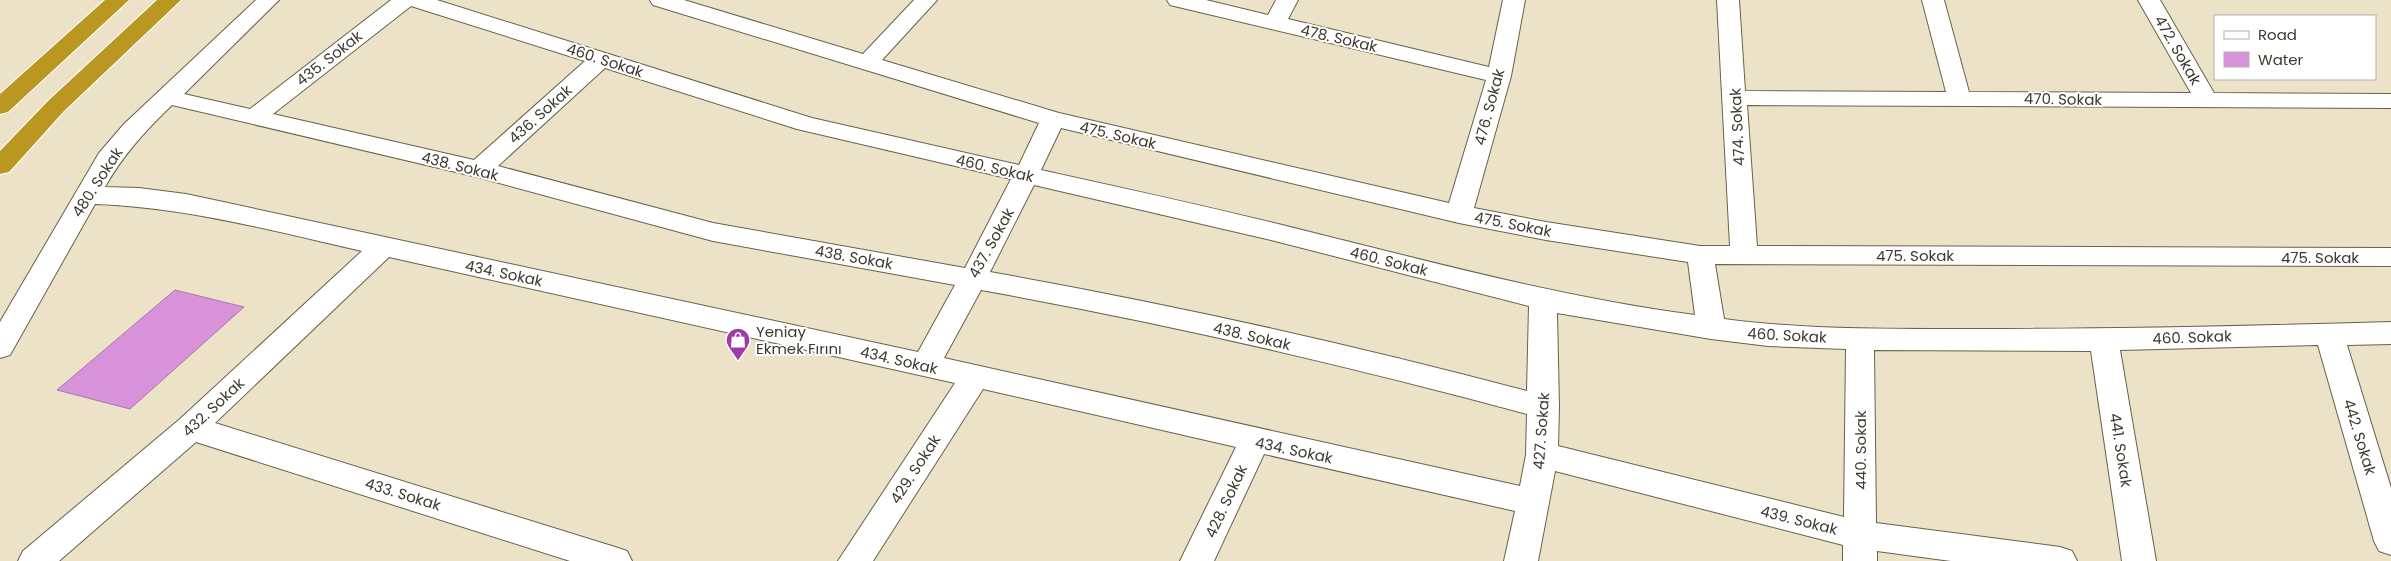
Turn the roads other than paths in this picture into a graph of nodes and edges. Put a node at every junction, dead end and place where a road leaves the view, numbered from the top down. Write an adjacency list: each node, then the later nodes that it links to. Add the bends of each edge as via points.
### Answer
1 (118, 0): 23 (highway)
2 (170, 0): 26 (highway, via 56,106)
3 (268, 0): 18 (street, 480. Sokak)
4 (405, 0): 24 (street, 435. Sokak)
5 (415, 0): 15 (street, 460. Sokak)
6 (661, 0): 16 (street, 475. Sokak)
7 (926, 0): 16 (street)
8 (1178, 0): 14 (street, 478. Sokak)
9 (1287, 0): 14 (street)
10 (1514, 0): 17 (street, 476. Sokak)
11 (1728, 0): 19 (street, 474. Sokak)
12 (1933, 0): 20 (street)
13 (2149, 0): 21 (street, 472. Sokak)
14 (1275, 23): 17 (street, 478. Sokak)
15 (602, 58): 27 (street, 436. Sokak); 28 (street, 460. Sokak, via 806,124)
16 (866, 64): 25 (street, 475. Sokak)
17 (1499, 76): 30 (street, 476. Sokak)
18 (167, 98): 24 (street, 438. Sokak); 29 (street, 480. Sokak, via 133,129 108,159)
19 (1736, 98): 20 (street, 470. Sokak); 32 (street, 474. Sokak)
20 (1959, 98): 21 (street, 470. Sokak)
21 (2207, 101): 22 (street, 470. Sokak)
22 (2391, 101)
23 (0, 106)
24 (254, 117): 27 (street, 438. Sokak)
25 (1053, 119): 28 (street, 437. Sokak); 30 (street, 475. Sokak)
26 (0, 166)
27 (479, 170): 35 (street, 438. Sokak, via 713,232)
28 (1026, 175): 35 (street, 437. Sokak); 36 (street, 460. Sokak)
29 (87, 195): 31 (street, 434. Sokak, via 186,203); 42 (street, 480. Sokak)
30 (1460, 214): 33 (street, 475. Sokak)
31 (384, 246): 43 (street, 434. Sokak); 46 (street, 432. Sokak)
32 (1744, 254): 33 (street, 475. Sokak); 34 (street, 475. Sokak)
33 (1700, 255): 37 (street)
34 (2391, 257)
35 (971, 278): 43 (street, 437. Sokak); 45 (street, 438. Sokak, via 1254,336)
36 (1543, 300): 37 (street, 460. Sokak); 45 (street, 427. Sokak)
37 (1711, 329): 40 (street, 460. Sokak)
38 (2329, 334): 39 (street, 460. Sokak); 41 (street, 460. Sokak); 50 (street, 442. Sokak)
39 (2391, 334)
40 (1860, 339): 41 (street, 460. Sokak); 51 (street, 440. Sokak)
41 (2104, 340): 58 (street, 441. Sokak)
42 (0, 348)
43 (926, 365): 44 (street, 434. Sokak)
44 (975, 377): 47 (street, 434. Sokak); 54 (street, 429. Sokak)
45 (1544, 407): 48 (street, 427. Sokak)
46 (191, 428): 52 (street, 432. Sokak); 53 (street, 433. Sokak)
47 (1254, 441): 49 (street, 434. Sokak); 55 (street, 428. Sokak)
48 (1542, 455): 49 (street, 427. Sokak); 51 (street, 439. Sokak)
49 (1533, 502): 56 (street, 427. Sokak)
50 (2391, 542)
51 (1860, 548): 57 (street, 439. Sokak)
52 (35, 561)
53 (615, 561)
54 (855, 561)
55 (1197, 561)
56 (1521, 561)
57 (2060, 561)
58 (2139, 561)

